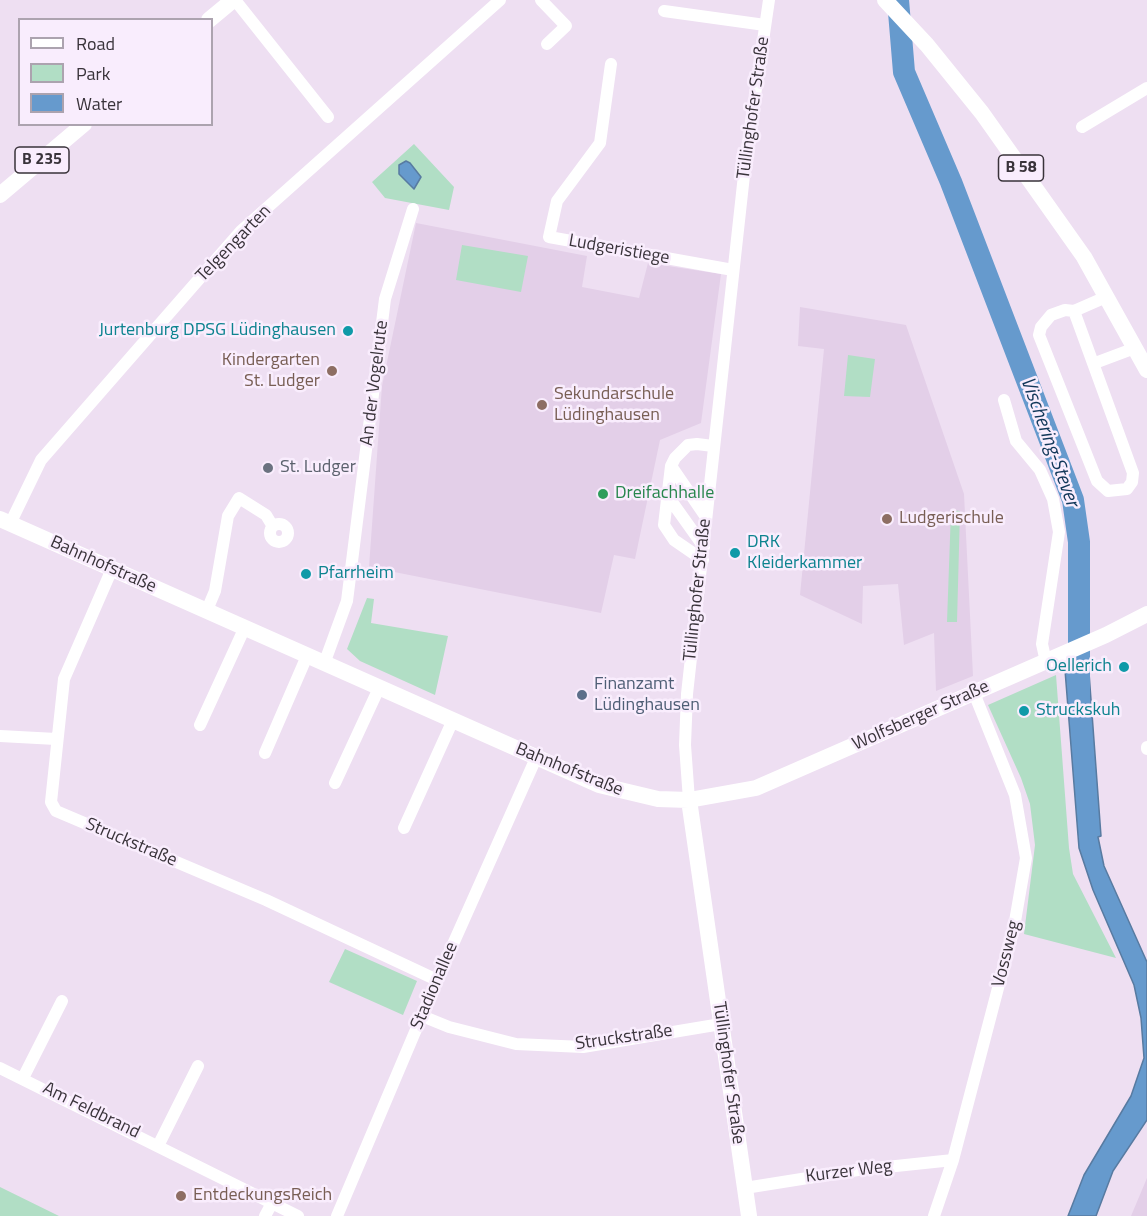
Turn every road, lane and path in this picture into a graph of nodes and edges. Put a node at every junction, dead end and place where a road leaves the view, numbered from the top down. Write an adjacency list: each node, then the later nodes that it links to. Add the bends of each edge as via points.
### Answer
1 (234, 0): 7 (main road); 12 (street)
2 (500, 0): 28 (street, Telgengarten, via 241,231 41,460)
3 (541, 0): 9 (street, via 566,26)
4 (769, 0): 8 (street, Tüllinghofer Straße)
5 (885, 0): 18 (main road, B 58, via 982,113 1084,257)
6 (664, 11): 8 (street)
7 (212, 18)
8 (765, 25): 17 (street, Tüllinghofer Straße)
9 (547, 44)
10 (611, 64): 17 (street, Ludgeristiege, via 600,143 557,201 549,237)
11 (1147, 88): 14 (street)
12 (328, 117)
13 (82, 126): 15 (main road, B 235)
14 (1082, 127)
15 (0, 195)
16 (413, 209): 38 (street, An der Vogelrute, via 386,299 347,601)
17 (733, 270): 24 (street, Tüllinghofer Straße)
18 (1106, 297): 19 (street); 20 (main road, B 58)
19 (1074, 311): 21 (street); 21 (street, via 1051,315 1041,327 1040,338 1093,473 1102,486 1117,492 1127,489 1133,473)
20 (1135, 348): 21 (street); 22 (main road, B 58)
21 (1095, 363)
22 (1147, 370)
23 (1004, 400): 37 (street, via 1016,441 1040,470 1053,499 1059,532 1042,644)
24 (713, 446): 25 (street, via 688,446 680,450); 27 (street, Tüllinghofer Straße)
25 (671, 466): 26 (street); 27 (street)
26 (667, 495): 30 (street); 31 (street, via 667,533)
27 (706, 516): 30 (street, Tüllinghofer Straße)
28 (5, 521): 32 (main road, Bahnhofstraße)
29 (272, 525): 33 (street, via 266,516 239,498 228,516 215,591)
30 (704, 546): 31 (street, Tüllinghofer Straße)
31 (703, 560): 48 (street, Tüllinghofer Straße, via 687,694)
32 (112, 569): 33 (main road, Bahnhofstraße); 44 (street, Struckstraße, via 64,679)
33 (207, 610): 35 (main road, Bahnhofstraße)
34 (1147, 614): 37 (main road, Wolfsberger Straße)
35 (245, 627): 36 (main road, Bahnhofstraße); 42 (street)
36 (307, 656): 38 (main road, Bahnhofstraße); 45 (street)
37 (1051, 659): 40 (main road, Wolfsberger Straße)
38 (324, 664): 39 (main road, Bahnhofstraße)
39 (379, 688): 41 (main road, Bahnhofstraße); 47 (street)
40 (974, 693): 48 (main road, Wolfsberger Straße, via 756,788); 58 (street, Vossweg, via 1014,795 1026,858 1014,927)
41 (453, 720): 46 (main road, Bahnhofstraße); 49 (street)
42 (201, 725)
43 (0, 736): 44 (street)
44 (56, 739): 50 (street, Struckstraße, via 51,802 56,811 266,900)
45 (265, 753)
46 (536, 758): 48 (main road, Bahnhofstraße, via 618,792); 50 (street, Stadionallee)
47 (335, 783)
48 (689, 801): 53 (main road, Tüllinghofer Straße)
49 (404, 828)
50 (437, 980): 52 (street, Stadionallee)
51 (62, 1001): 56 (street, Am Feldbrand)
52 (422, 1016): 53 (street, Struckstraße, via 516,1044 583,1047); 63 (street, Stadionallee)
53 (722, 1024): 59 (main road, Tüllinghofer Straße)
54 (198, 1066): 57 (street, Am Feldbrand)
55 (0, 1068): 56 (street, Am Feldbrand)
56 (22, 1078): 57 (street, Am Feldbrand)
57 (159, 1144): 60 (street, Am Feldbrand)
58 (953, 1160): 59 (street, Kurzer Weg); 65 (street, Vossweg)
59 (745, 1188): 64 (main road, Tüllinghofer Straße)
60 (272, 1203): 61 (street); 62 (street, Am Feldbrand)
61 (265, 1216)
62 (298, 1216)
63 (337, 1216)
64 (748, 1216)
65 (934, 1216)

